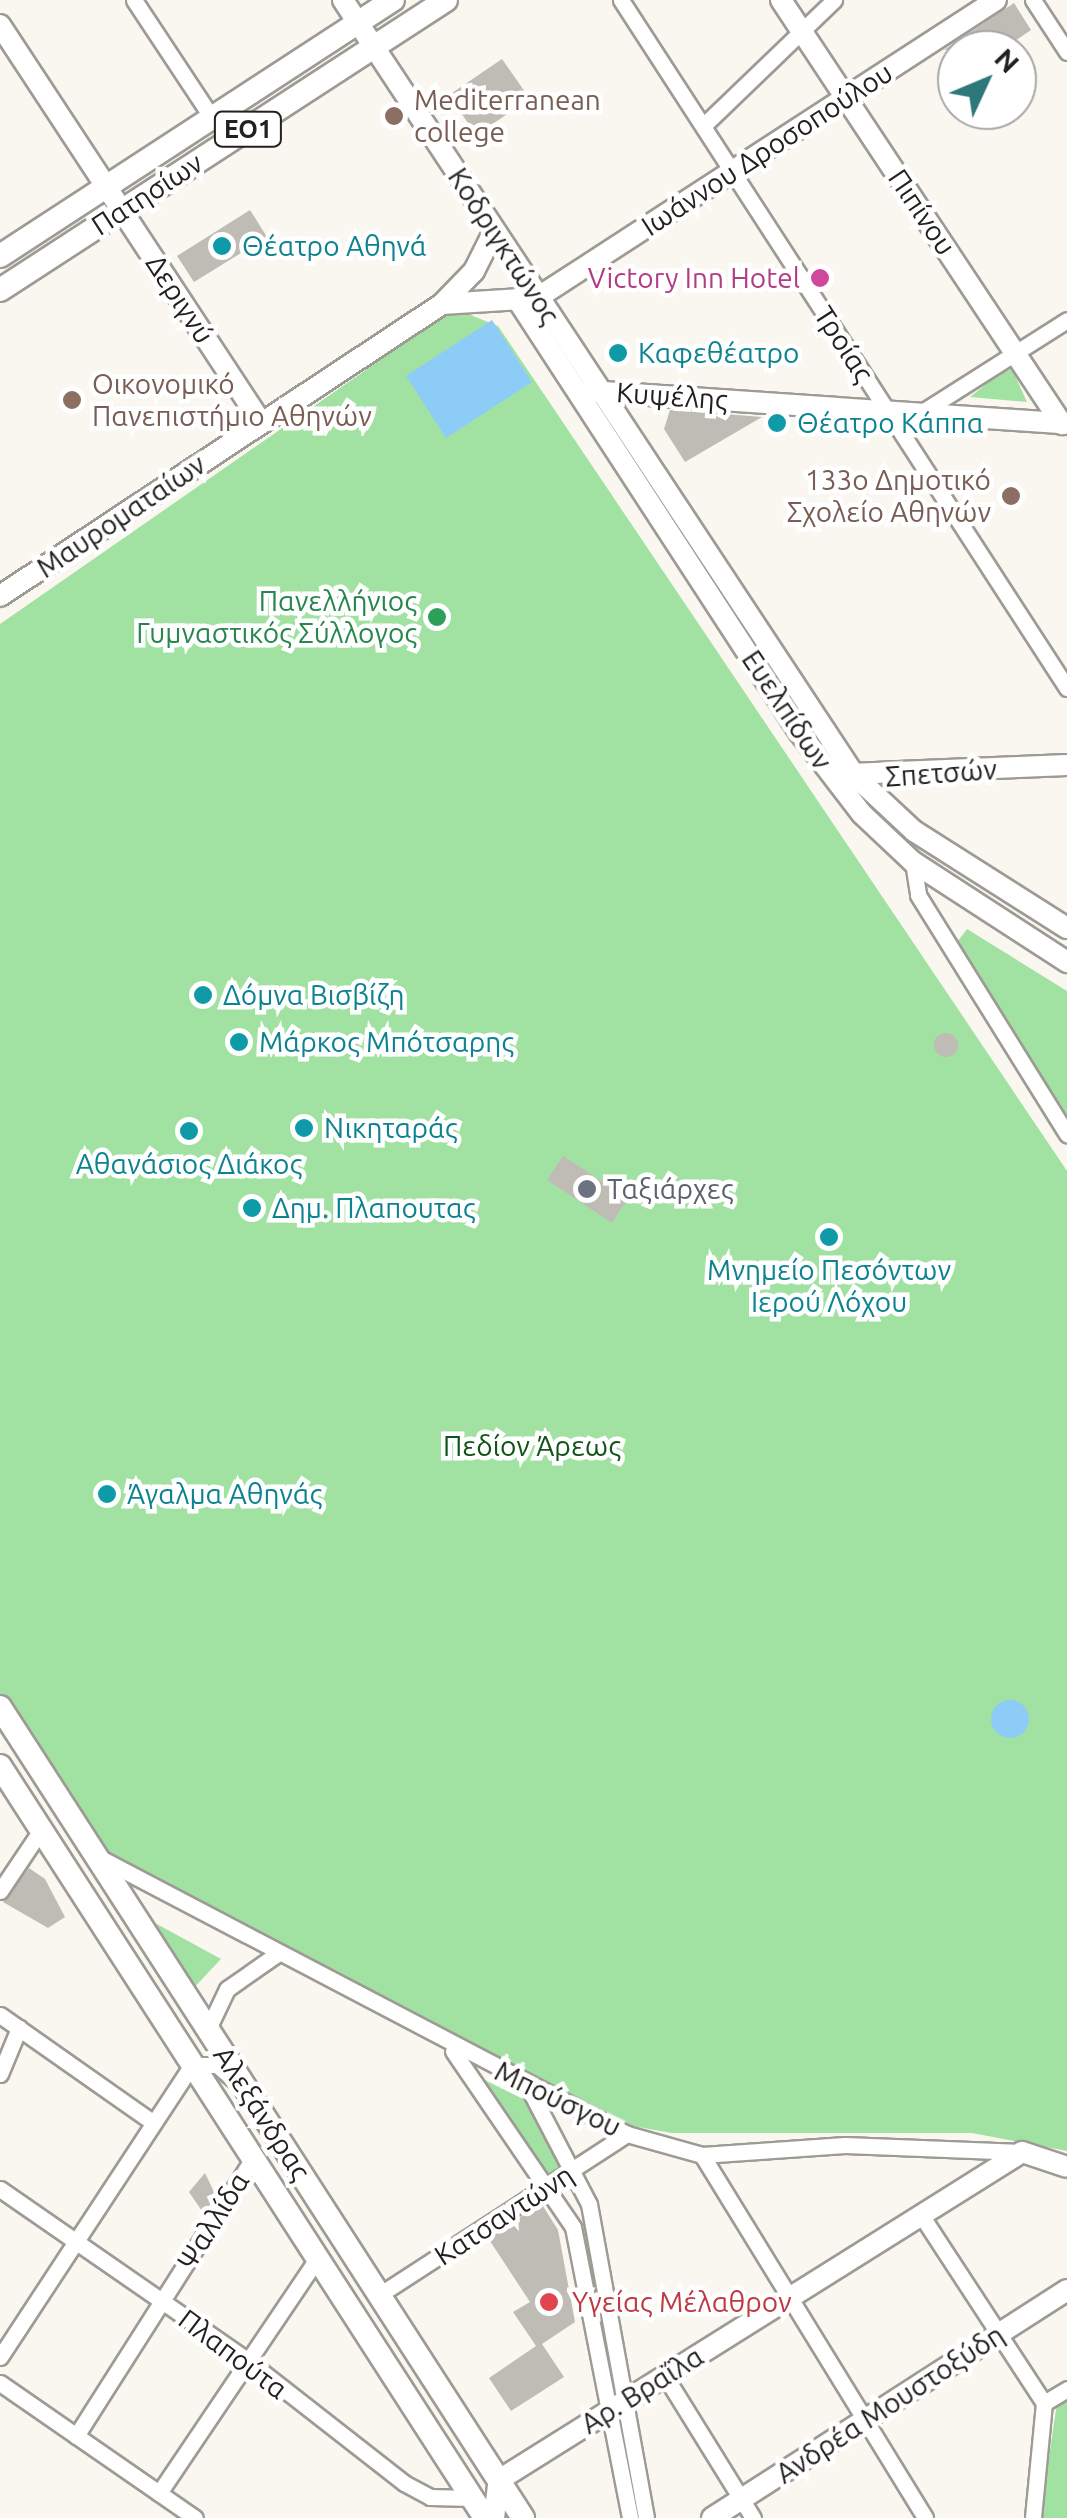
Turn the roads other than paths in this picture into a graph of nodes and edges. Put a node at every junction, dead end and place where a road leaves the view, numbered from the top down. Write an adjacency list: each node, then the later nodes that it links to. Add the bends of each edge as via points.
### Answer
1 (134, 0): 16 (street)
2 (343, 0): 10 (main road, Κοδριγκτώνος)
3 (393, 0): 10 (main road, Πατησίων / ΕΟ1)
4 (446, 0): 13 (main road, Πατησίων / ΕΟ1)
5 (621, 0): 17 (street, Τροίας)
6 (781, 0): 12 (main road, Πιπίνου)
7 (834, 0): 12 (street)
8 (996, 0): 15 (main road, Ιωάννου Δροσοπούλου)
9 (1033, 0): 14 (street)
10 (358, 23): 13 (main road, Κοδριγκτώνος); 16 (main road, Πατησίων / ΕΟ1)
11 (0, 25): 19 (main road, Δεριγνύ)
12 (801, 30): 15 (main road, Πιπίνου); 17 (street)
13 (374, 47): 20 (main road, Πατησίων / ΕΟ1); 21 (main road, Κοδριγκτώνος)
14 (1067, 52)
15 (846, 98): 18 (main road, Ιωάννου Δροσοπούλου); 27 (main road, Πιπίνου)
16 (212, 118): 19 (main road, Πατησίων / ΕΟ1)
17 (703, 126): 18 (street, Τροίας)
18 (732, 171): 24 (main road, Ιωάννου Δροσοπούλου); 30 (street, Τροίας)
19 (106, 186): 20 (main road, Δεριγνύ); 22 (main road, Πατησίων / ΕΟ1)
20 (122, 211): 23 (main road, Πατησίων / ΕΟ1); 32 (main road, Δεριγνύ)
21 (494, 232): 24 (main road, Κοδριγκτώνος); 25 (main road, Μαυροματαίων, via 474,271)
22 (0, 256)
23 (0, 290)
24 (527, 298): 25 (main road, Μαυροματαίων); 28 (main road, Κοδριγκτώνος); 29 (main road, Κοδριγκτώνος)
25 (442, 304): 32 (main road, Μαυροματαίων)
26 (1067, 320): 27 (street)
27 (1015, 352): 31 (street); 33 (main road, Πιπίνου)
28 (577, 390): 29 (main road, Κυψέλης); 36 (main road, Ευελπίδων)
29 (599, 392): 30 (main road, Κυψέλης); 38 (main road, Ευελπίδων)
30 (888, 412): 31 (main road, Κυψέλης); 35 (street, Τροίας)
31 (919, 414): 33 (main road, Κυψέλης)
32 (261, 423): 34 (main road, Μαυροματαίων)
33 (1065, 424)
34 (0, 596)
35 (1067, 688)
36 (818, 760): 38 (main road, Σπετσών); 39 (main road, Ευελπίδων)
37 (1067, 764): 38 (main road, Σπετσών)
38 (856, 776): 40 (main road, Ευελπίδων, via 894,816)
39 (913, 862): 41 (main road, Ευελπίδων); 44 (street, via 918,895)
40 (992, 882): 41 (street); 42 (main road, Ευελπίδων)
41 (977, 905): 43 (main road, Ευελπίδων)
42 (1067, 928)
43 (1067, 962)
44 (1067, 1134)
45 (0, 1708): 48 (main road, Αλεξάνδρας)
46 (0, 1766): 47 (main road, Αλεξάνδρας)
47 (41, 1830): 49 (street); 55 (main road, Αλεξάνδρας)
48 (95, 1854): 50 (street, Μπούσγου); 53 (main road, Αλεξάνδρας)
49 (0, 1891)
50 (277, 1954): 53 (street, via 226,1989); 54 (street, Μπούσγου)
51 (0, 2015): 52 (street)
52 (19, 2028): 56 (street); 59 (street)
53 (208, 2029): 58 (main road, Αλεξάνδρας)
54 (447, 2044): 57 (street, Μπούσγου); 66 (street)
55 (192, 2064): 58 (street, via 216,2065); 59 (street); 63 (main road, Αλεξάνδρας)
56 (0, 2074)
57 (527, 2085): 60 (street, Μπούσγου); 65 (street)
58 (256, 2104): 72 (main road, Αλεξάνδρας)
59 (152, 2122): 69 (street)
60 (627, 2134): 62 (street, Μπούσγου); 65 (street, Κατσαντώνη)
61 (1022, 2152): 62 (street, Μπούσγου, via 845,2145); 64 (main road, Μπούσγου); 68 (main road, Αρ. Βραΐλα)
62 (702, 2155): 73 (street)
63 (253, 2158): 70 (main road, Αλεξάνδρας); 74 (street, Ψαλλίδα)
64 (1067, 2167)
65 (574, 2170): 66 (street, Κατσαντώνη); 82 (street, via 594,2222)
66 (549, 2188): 72 (street, Κατσαντώνη); 82 (street, via 577,2241)
67 (0, 2189): 69 (street, Πλαπούτα)
68 (921, 2215): 73 (main road, Αρ. Βραΐλα); 75 (street)
69 (74, 2240): 74 (street, Πλαπούτα); 76 (street)
70 (318, 2259): 77 (street); 88 (main road, Αλεξάνδρας)
71 (1067, 2290): 75 (main road, Ανδρέα Μουστοξύδη)
72 (379, 2294): 85 (main road, Αλεξάνδρας)
73 (789, 2298): 78 (main road, Αρ. Βραΐλα); 83 (street)
74 (162, 2302): 77 (street, Πλαπούτα); 84 (street, Ψαλλίδα)
75 (999, 2334): 81 (street); 83 (main road, Ανδρέα Μουστοξύδη)
76 (0, 2357)
77 (248, 2362): 86 (street); 88 (street, Πλαπούτα, via 404,2483)
78 (665, 2376): 82 (main road, Αρ. Βραΐλα); 87 (street)
79 (0, 2384): 84 (street)
80 (1067, 2389): 81 (street)
81 (1044, 2404): 97 (street)
82 (617, 2406): 85 (main road, Αρ. Βραΐλα); 92 (street); 93 (street)
83 (864, 2420): 87 (main road, Ανδρέα Μουστοξύδη); 96 (street)
84 (76, 2436): 86 (street)
85 (499, 2480): 90 (main road); 91 (main road, Αλεξάνδρας)
86 (159, 2493): 89 (street)
87 (742, 2499): 94 (main road, Ανδρέα Μουστοξύδη); 95 (street)
88 (478, 2508)
89 (195, 2518)
90 (494, 2518)
91 (523, 2518)
92 (630, 2518)
93 (646, 2518)
94 (712, 2518)
95 (753, 2518)
96 (924, 2518)
97 (1033, 2518)

